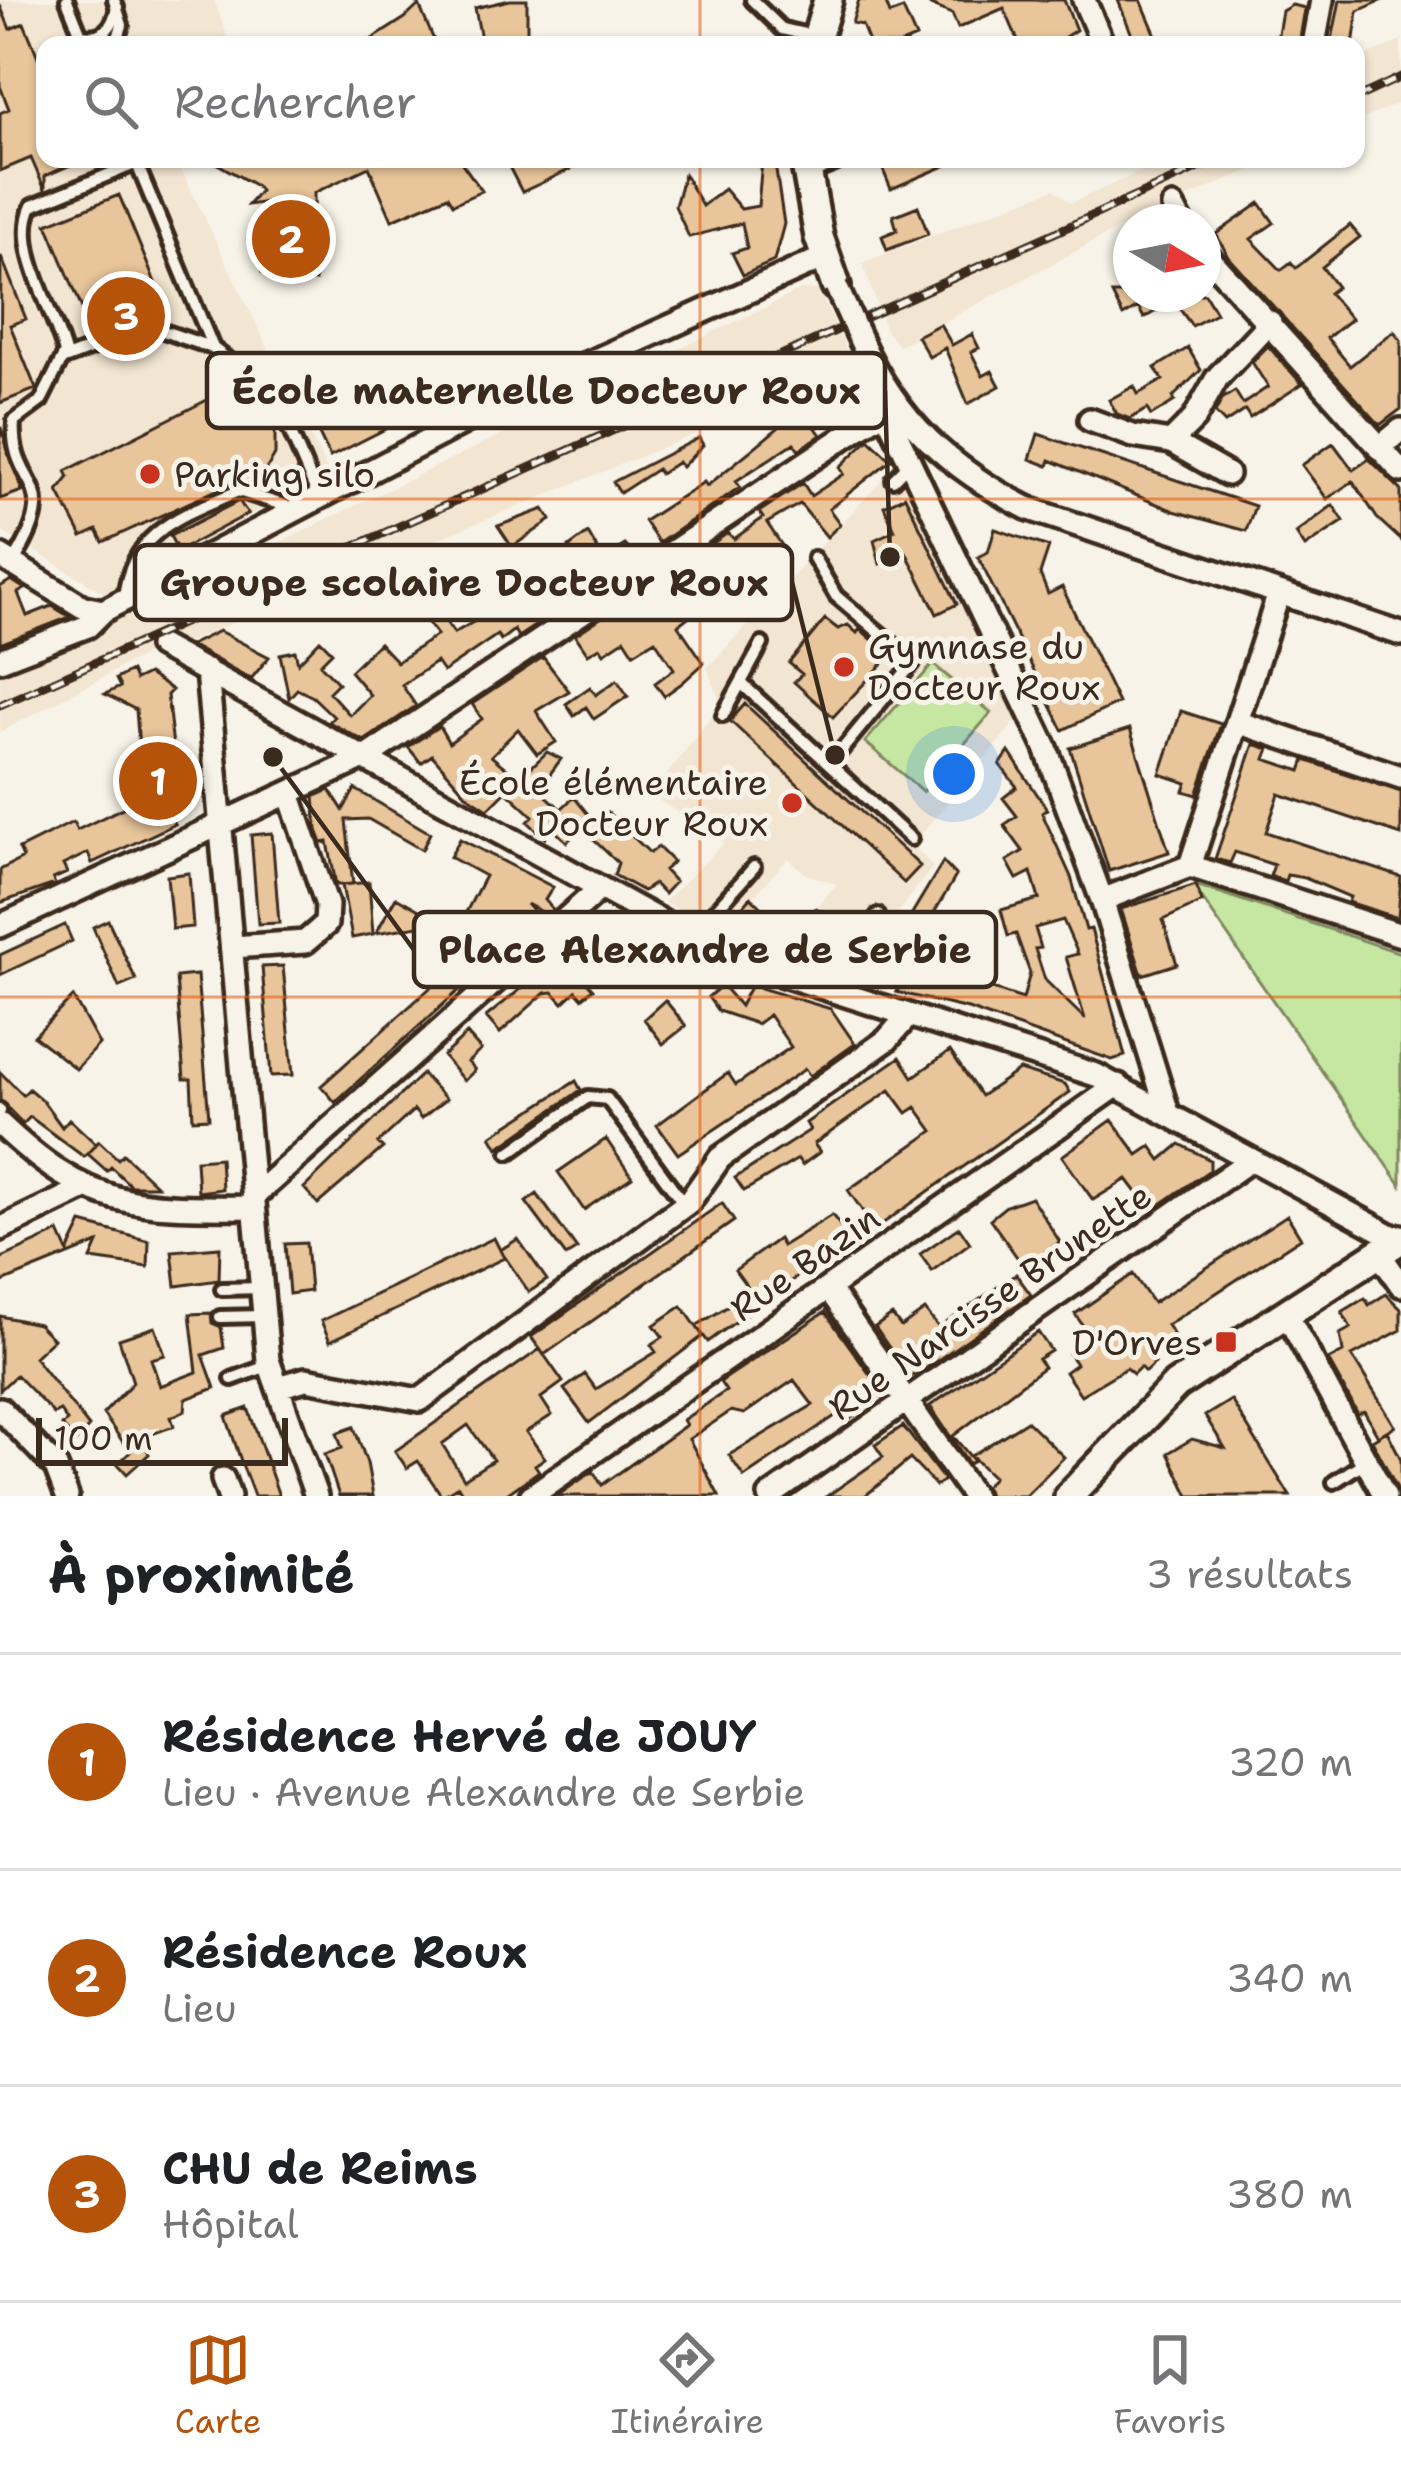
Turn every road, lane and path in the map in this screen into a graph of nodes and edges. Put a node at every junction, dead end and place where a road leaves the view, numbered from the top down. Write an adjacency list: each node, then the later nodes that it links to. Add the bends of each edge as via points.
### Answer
1 (67, 0): 7 (lane)
2 (752, 0): 10 (lane)
3 (828, 0): 11 (street)
4 (1084, 0): 12 (street)
5 (1322, 0): 13 (street)
6 (116, 3): 8 (lane); 9 (lane)
7 (81, 36)
8 (98, 36)
9 (119, 36)
10 (802, 36)
11 (817, 36)
12 (1099, 36)
13 (1316, 36)
14 (120, 168): 22 (lane, via 32,206 28,215 26,235)
15 (139, 168): 21 (lane)
16 (807, 168): 17 (street)
17 (825, 257): 19 (street); 35 (street, via 506,400)
18 (1221, 269): 20 (street)
19 (836, 286): 23 (street, bridge)
20 (1270, 322): 27 (street); 28 (street)
21 (212, 348): 22 (lane, via 149,326); 35 (lane, via 274,397)
22 (64, 358): 38 (lane, via 41,401 14,421 39,505 37,525)
23 (881, 386): 24 (street); 29 (street)
24 (885, 410): 30 (street); 49 (street)
25 (1090, 420): 27 (street)
26 (1401, 430): 28 (street)
27 (1171, 442): 32 (street)
28 (1379, 448): 31 (street)
29 (950, 461): 34 (street); 39 (street, via 1027,508)
30 (910, 463): 33 (lane); 34 (street)
31 (1401, 471)
32 (1228, 474)
33 (893, 479)
34 (925, 493): 58 (street, via 1046,748)
35 (318, 496): 36 (street)
36 (296, 508): 40 (street); 40 (lane, via 238,491 164,524 138,549)
37 (814, 558): 50 (lane, via 836,596 914,662)
38 (6, 560): 40 (street, via 83,607)
39 (1279, 592): 41 (street); 48 (street)
40 (113, 607): 44 (street, via 88,626)
41 (1401, 634)
42 (762, 644): 46 (lane)
43 (160, 646): 45 (street)
44 (0, 660)
45 (207, 671): 49 (street); 53 (street)
46 (741, 683): 47 (lane); 50 (lane)
47 (723, 715)
48 (1237, 722): 51 (street); 55 (street)
49 (366, 757): 52 (street); 57 (street)
50 (831, 763): 54 (lane)
51 (1401, 778)
52 (289, 793): 53 (street); 63 (street, via 327,905 326,924 304,942)
53 (222, 824): 60 (street); 63 (street)
54 (911, 839)
55 (1190, 866): 58 (street); 61 (street)
56 (754, 868): 62 (lane)
57 (598, 890): 62 (street); 72 (street)
58 (1102, 899): 67 (street)
59 (878, 915): 64 (lane)
60 (0, 926)
61 (1401, 935)
62 (695, 941): 64 (street)
63 (233, 947): 72 (street)
64 (828, 991): 65 (street)
65 (907, 1017): 66 (street); 73 (street, via 887,1040 720,1158)
66 (1118, 1085): 67 (street); 78 (street, Rue Bazin)
67 (1168, 1113): 70 (street)
68 (0, 1124): 71 (street)
69 (509, 1153): 73 (lane, via 589,1097 607,1099)
70 (1249, 1161): 75 (street); 88 (street, Rue Narcisse Brunette)
71 (83, 1189): 72 (street, via 142,1207); 74 (street)
72 (253, 1201): 77 (street)
73 (685, 1205): 84 (street)
74 (0, 1229)
75 (1395, 1244): 76 (street); 81 (street)
76 (1401, 1285)
77 (261, 1288): 79 (lane); 82 (street)
78 (828, 1288): 88 (street); 94 (street, Rue Bazin)
79 (222, 1289)
80 (506, 1307): 84 (street)
81 (1286, 1313): 90 (street); 97 (street, via 1176,1385)
82 (264, 1316): 83 (lane); 85 (street)
83 (220, 1317)
84 (525, 1322): 87 (street, via 420,1400 307,1379)
85 (270, 1365): 86 (lane); 87 (street)
86 (232, 1378)
87 (278, 1388): 93 (street)
88 (907, 1400): 95 (street, Rue Narcisse Brunette); 96 (street)
89 (0, 1409): 92 (street, via 56,1467)
90 (1366, 1461): 91 (lane); 98 (street)
91 (1334, 1482)
92 (67, 1496)
93 (316, 1496)
94 (531, 1496)
95 (770, 1496)
96 (973, 1496)
97 (1070, 1496)
98 (1385, 1496)

